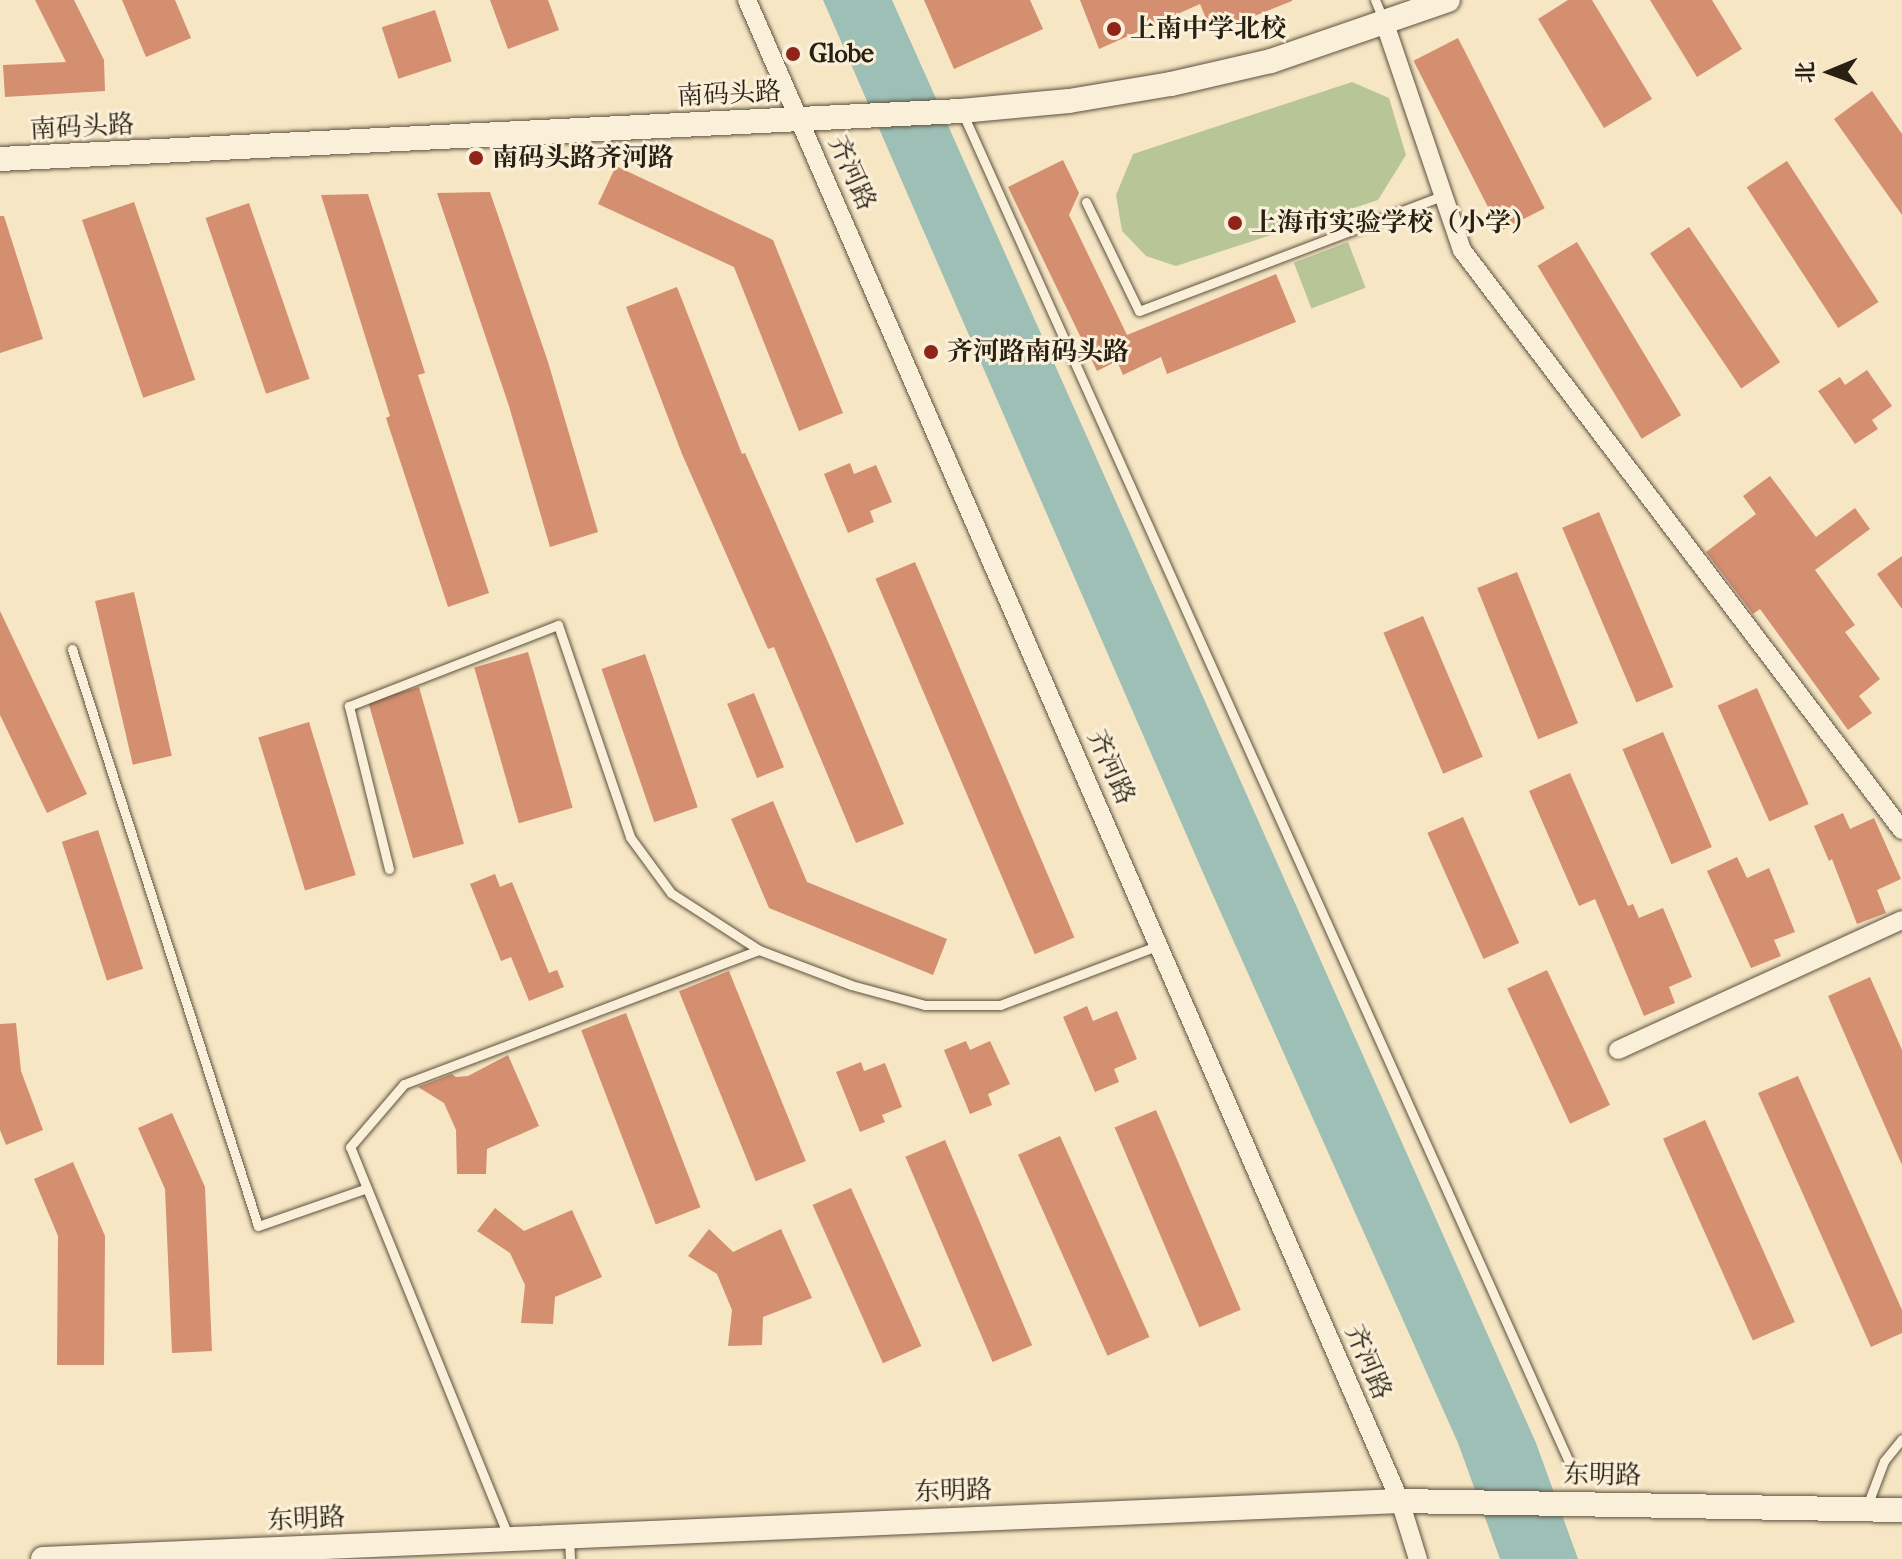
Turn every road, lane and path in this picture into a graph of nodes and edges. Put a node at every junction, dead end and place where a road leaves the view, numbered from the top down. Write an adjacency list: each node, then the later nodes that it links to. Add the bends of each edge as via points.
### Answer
1 (747, 0): 6 (street, 齐河路)
2 (1375, 0): 4 (lane)
3 (1448, 0): 4 (main road, 南码头路)
4 (1385, 24): 5 (main road, 南码头路, via 1271,61 1171,84); 8 (street)
5 (961, 111): 6 (main road, 南码头路); 19 (lane)
6 (799, 118): 7 (main road, 南码头路); 14 (street, 齐河路)
7 (0, 159)
8 (1444, 195): 9 (lane, via 1139,311); 11 (street, via 1462,250)
9 (1086, 202)
10 (72, 649): 17 (lane, via 258,1226)
11 (1902, 830)
12 (389, 869): 15 (lane, via 349,706 558,625 630,837 671,893)
13 (1902, 920): 16 (street)
14 (1160, 945): 15 (lane, via 1000,1005 925,1005 851,985); 20 (street, 齐河路)
15 (759, 950): 17 (lane, via 404,1084 350,1147)
16 (1618, 1050)
17 (367, 1188): 23 (lane)
18 (1902, 1439): 21 (lane, via 1884,1461)
19 (1569, 1462)
20 (1400, 1501): 21 (main road, 东明路); 24 (main road, 东明路); 27 (street, 齐河路)
21 (1866, 1509): 22 (main road, 东明路)
22 (1902, 1510)
23 (509, 1538): 24 (main road, 东明路); 25 (main road, 东明路)
24 (569, 1547)
25 (284, 1554): 26 (main road, 东明路)
26 (43, 1559)
27 (1418, 1559)

